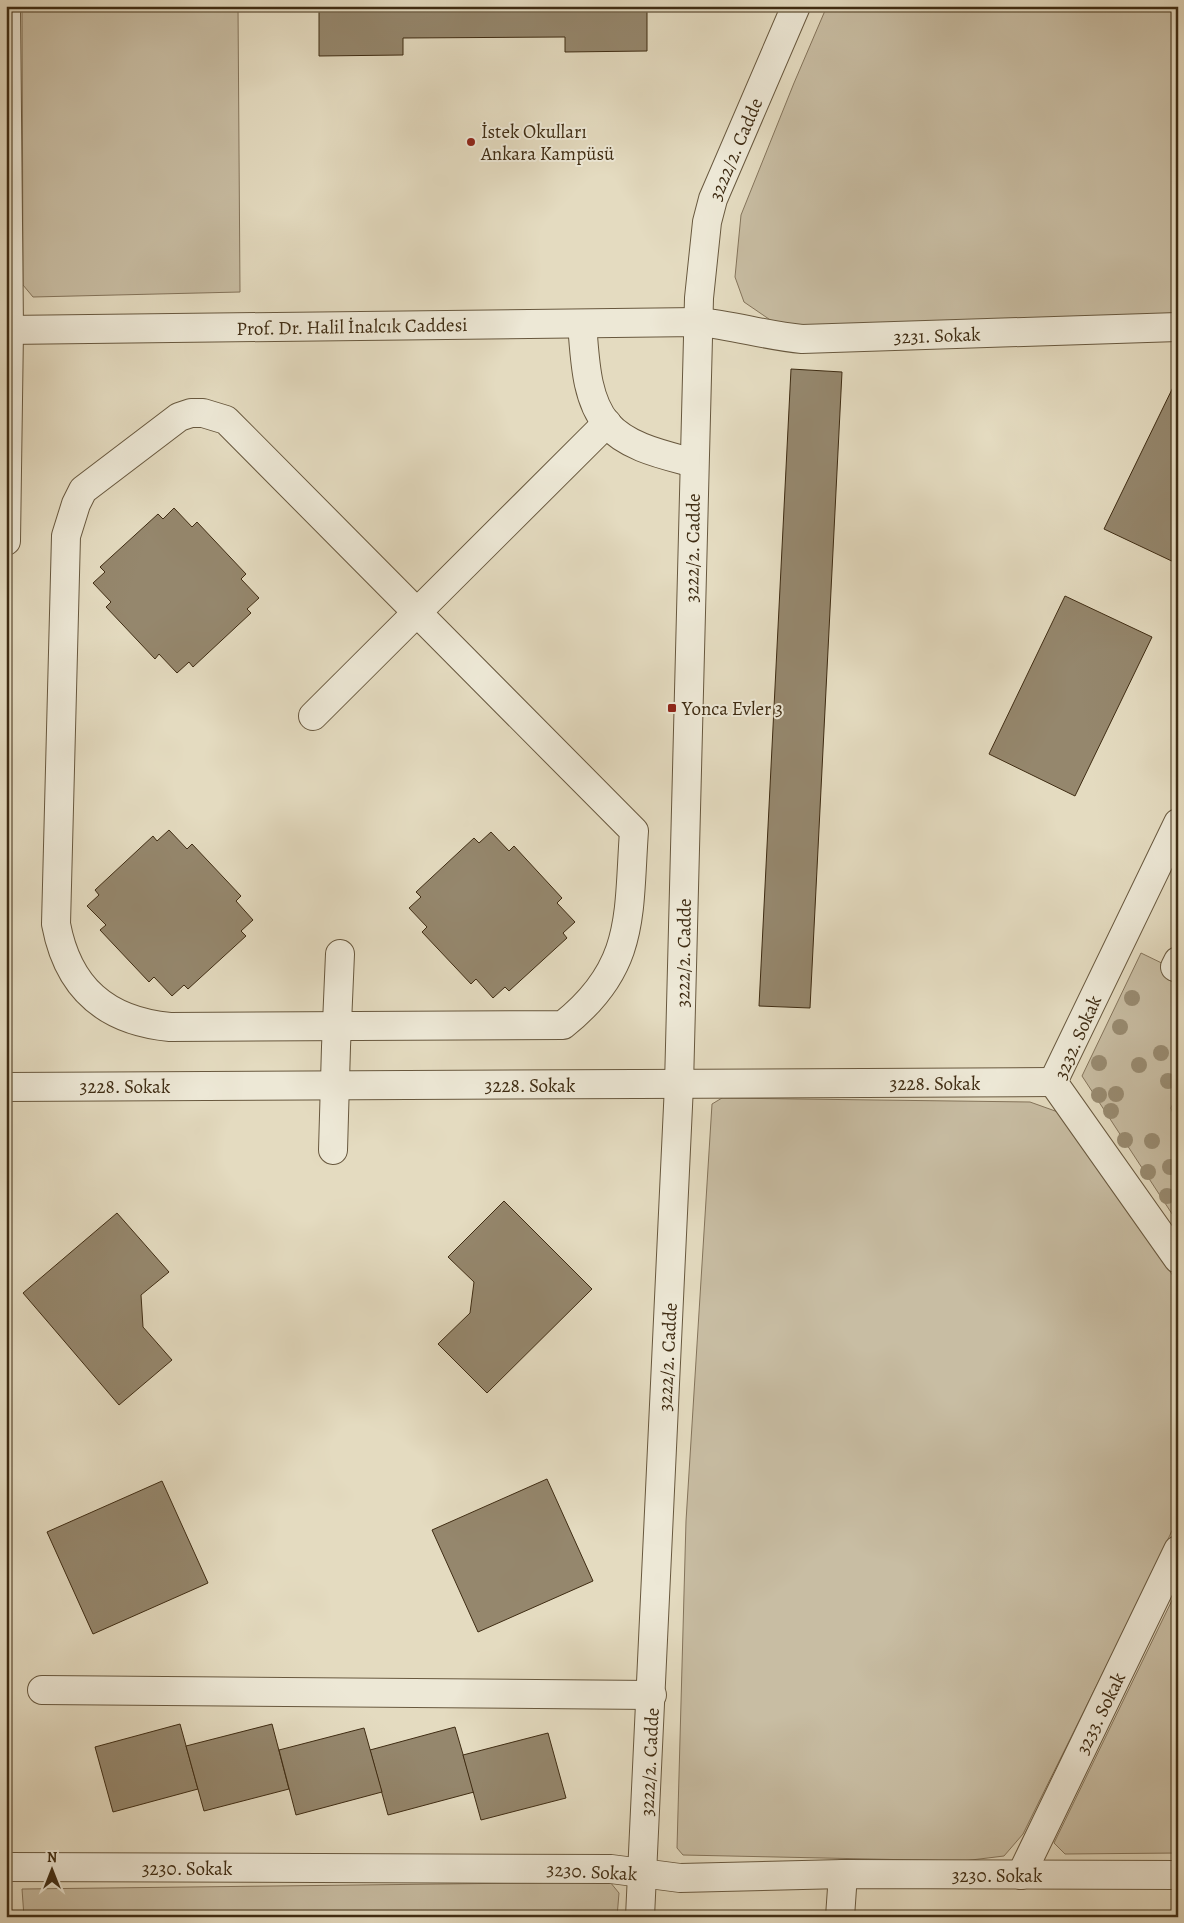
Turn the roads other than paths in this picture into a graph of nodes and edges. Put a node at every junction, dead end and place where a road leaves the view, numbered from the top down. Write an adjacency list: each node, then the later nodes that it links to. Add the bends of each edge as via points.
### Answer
1 (6, 6): 6 (street)
2 (796, 6): 3 (street, 3222/2. Cadde, via 713,199 704,246)
3 (698, 322): 4 (street, Prof. Dr. Halil İnalcık Caddesi); 5 (street, 3231. Sokak, via 802,339); 8 (street, 3222/2. Cadde)
4 (582, 324): 6 (street, Prof. Dr. Halil İnalcık Caddesi); 7 (street, via 588,379 595,403)
5 (1178, 328)
6 (8, 330): 9 (street)
7 (607, 424): 8 (street, via 644,448); 10 (street)
8 (694, 463): 16 (street, 3222/2. Cadde)
9 (6, 541)
10 (417, 612): 11 (street); 14 (street, via 634,831 627,928 609,977 593,998 563,1025); 14 (street, via 226,420 215,415 191,413 179,417 83,490 70,519 66,536 55,904 60,944 67,962 90,995 127,1019 148,1025)
11 (313, 716)
12 (1178, 823): 15 (street, 3232. Sokak)
13 (340, 954): 14 (street)
14 (336, 1026): 17 (street)
15 (1053, 1082): 16 (street, 3228. Sokak); 20 (street, 3232. Sokak)
16 (679, 1085): 17 (street, 3228. Sokak); 23 (street, 3222/2. Cadde)
17 (334, 1086): 18 (street, 3228. Sokak); 19 (street)
18 (6, 1087)
19 (333, 1150)
20 (1178, 1259)
21 (1178, 1550): 27 (street, 3233. Sokak)
22 (42, 1690): 23 (street)
23 (652, 1695): 25 (street, 3222/2. Cadde)
24 (6, 1867): 25 (street, 3230. Sokak, via 601,1868)
25 (643, 1873): 26 (street, 3230. Sokak, via 680,1878); 29 (street, 3222/2. Cadde)
26 (843, 1874): 27 (street, 3230. Sokak); 30 (street)
27 (1021, 1875): 28 (street, 3230. Sokak)
28 (1178, 1875)
29 (640, 1917)
30 (840, 1917)

